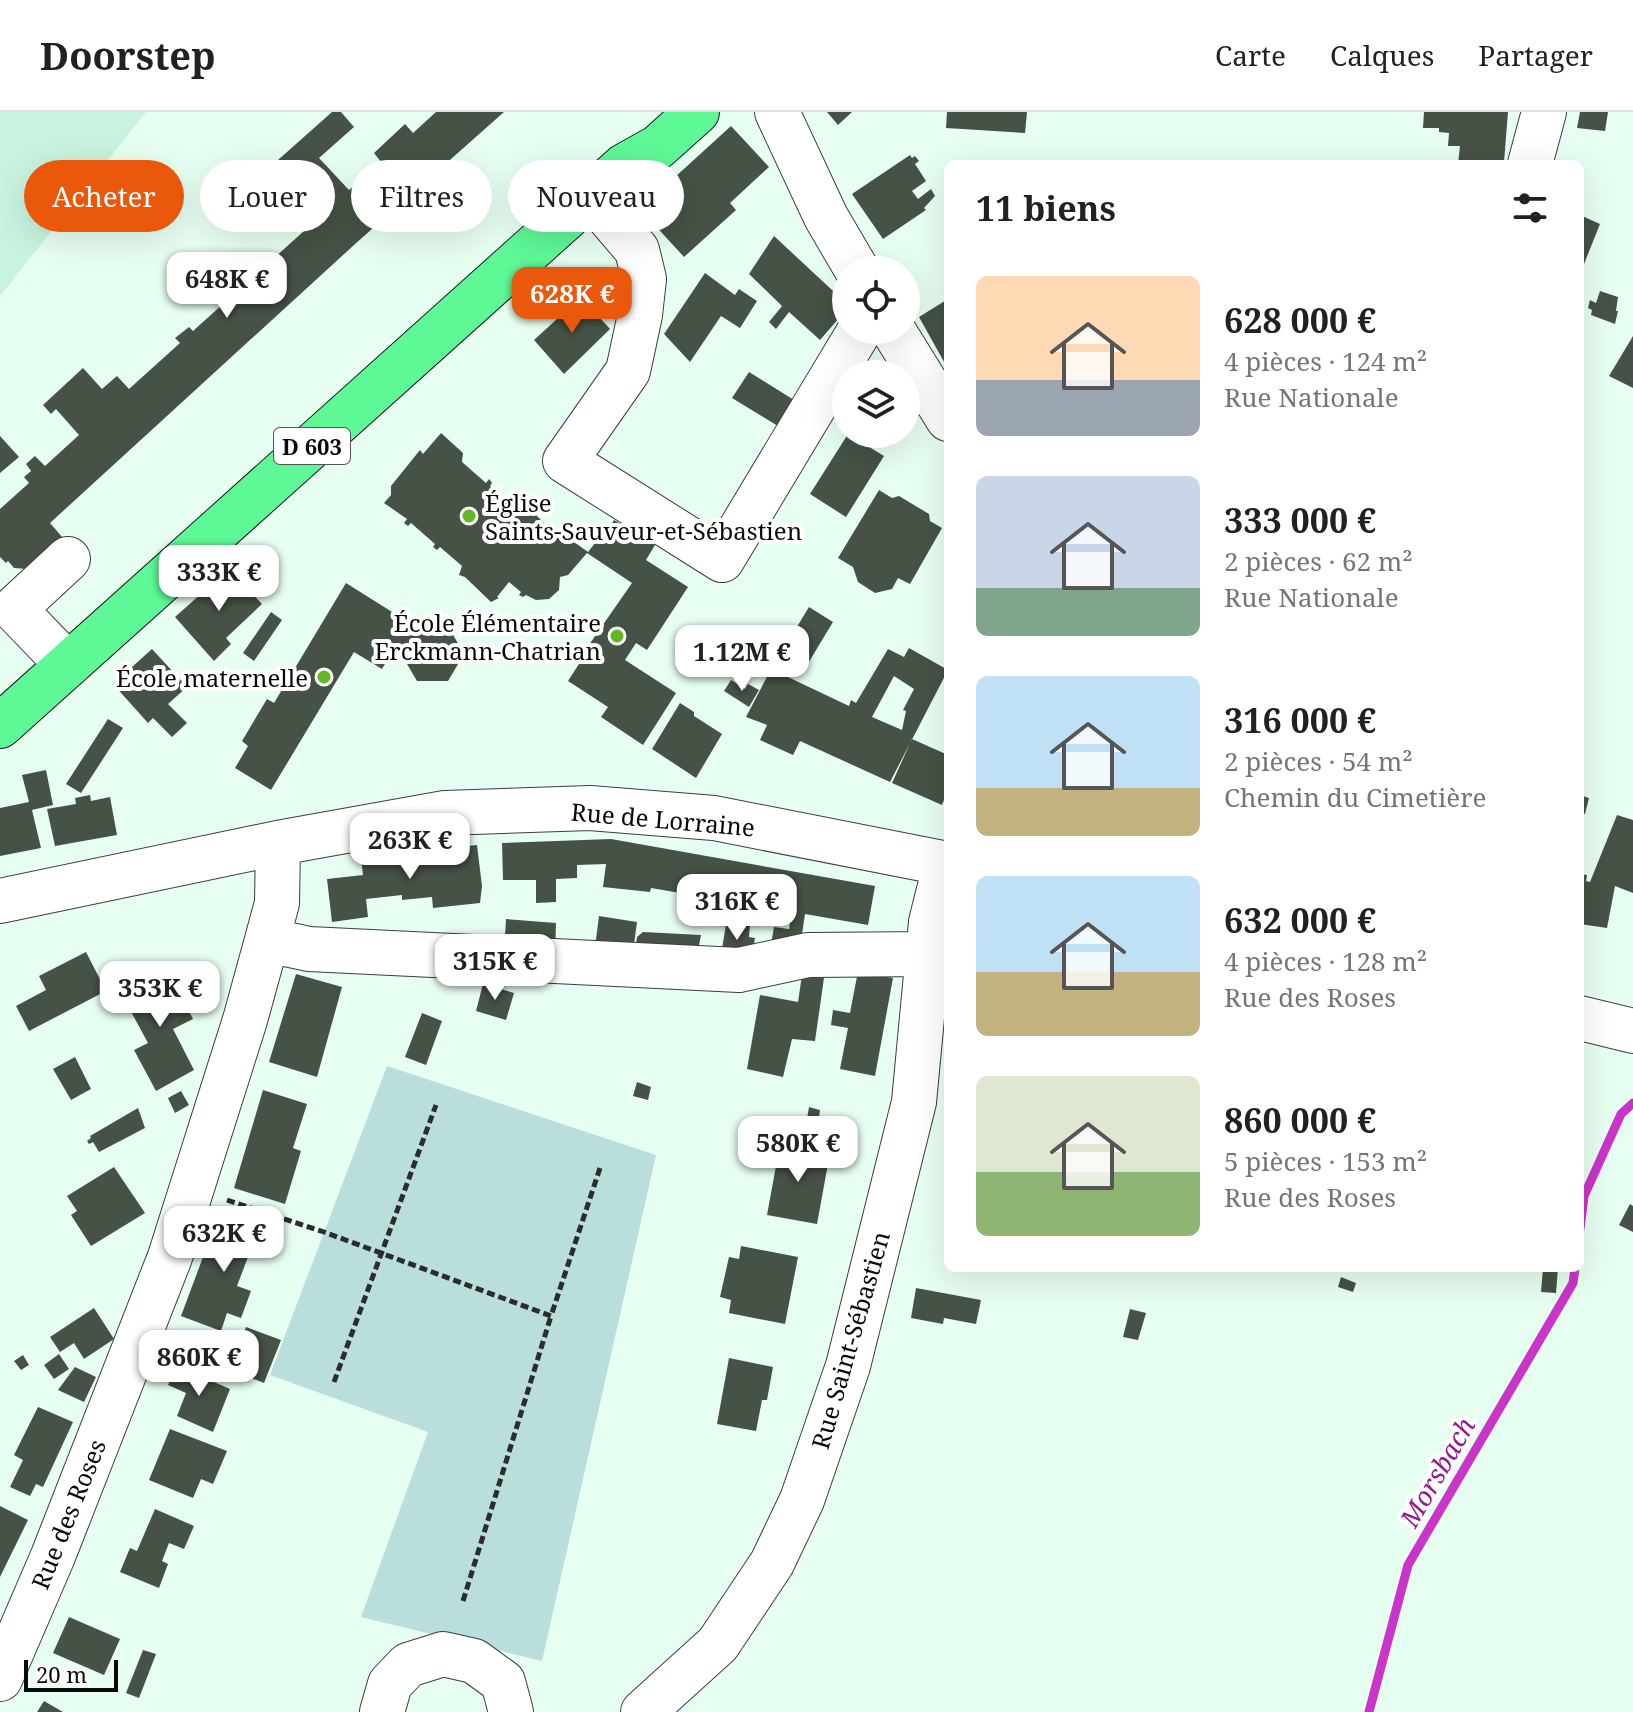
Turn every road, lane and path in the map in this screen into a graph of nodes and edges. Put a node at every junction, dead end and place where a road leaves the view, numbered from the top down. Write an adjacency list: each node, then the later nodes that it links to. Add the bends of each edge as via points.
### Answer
1 (658, 112): 5 (main road, D 603)
2 (697, 112): 6 (main road, D 603)
3 (777, 112): 10 (street)
4 (1544, 112): 7 (street)
5 (627, 160)
6 (635, 160)
7 (1531, 160)
8 (551, 232): 16 (main road, D 603)
9 (622, 232): 11 (street, via 637,250 644,279 628,371 565,461 722,560)
10 (849, 256)
11 (852, 344)
12 (902, 344): 13 (street)
13 (944, 413)
14 (68, 559): 15 (street)
15 (7, 615): 16 (street)
16 (68, 665): 17 (main road, D 603)
17 (0, 726)
18 (278, 843): 19 (street, Rue de Lorraine, via 445,813 590,808 714,818); 21 (street, Rue de Lorraine); 23 (street, Rue des Roses, via 277,903)
19 (944, 865)
20 (944, 876): 22 (street, Rue Saint-Sébastien)
21 (0, 901)
22 (936, 934): 23 (street, via 739,970 309,949); 36 (street, Rue Saint-Sébastien, via 914,1102 848,1366 802,1500 772,1563 718,1644)
23 (267, 940): 28 (street, Rue des Roses)
24 (1584, 1019): 25 (street)
25 (1633, 1031)
26 (436, 1105): 29 (path)
27 (601, 1165): 30 (path)
28 (192, 1188): 29 (path); 33 (street, Rue des Roses, via 170,1257)
29 (383, 1253): 30 (path); 31 (path)
30 (551, 1316): 32 (path)
31 (334, 1382)
32 (463, 1601)
33 (0, 1679)
34 (382, 1712): 35 (street, via 390,1684 408,1665 443,1654 474,1661 503,1682)
35 (511, 1712)
36 (643, 1712)

